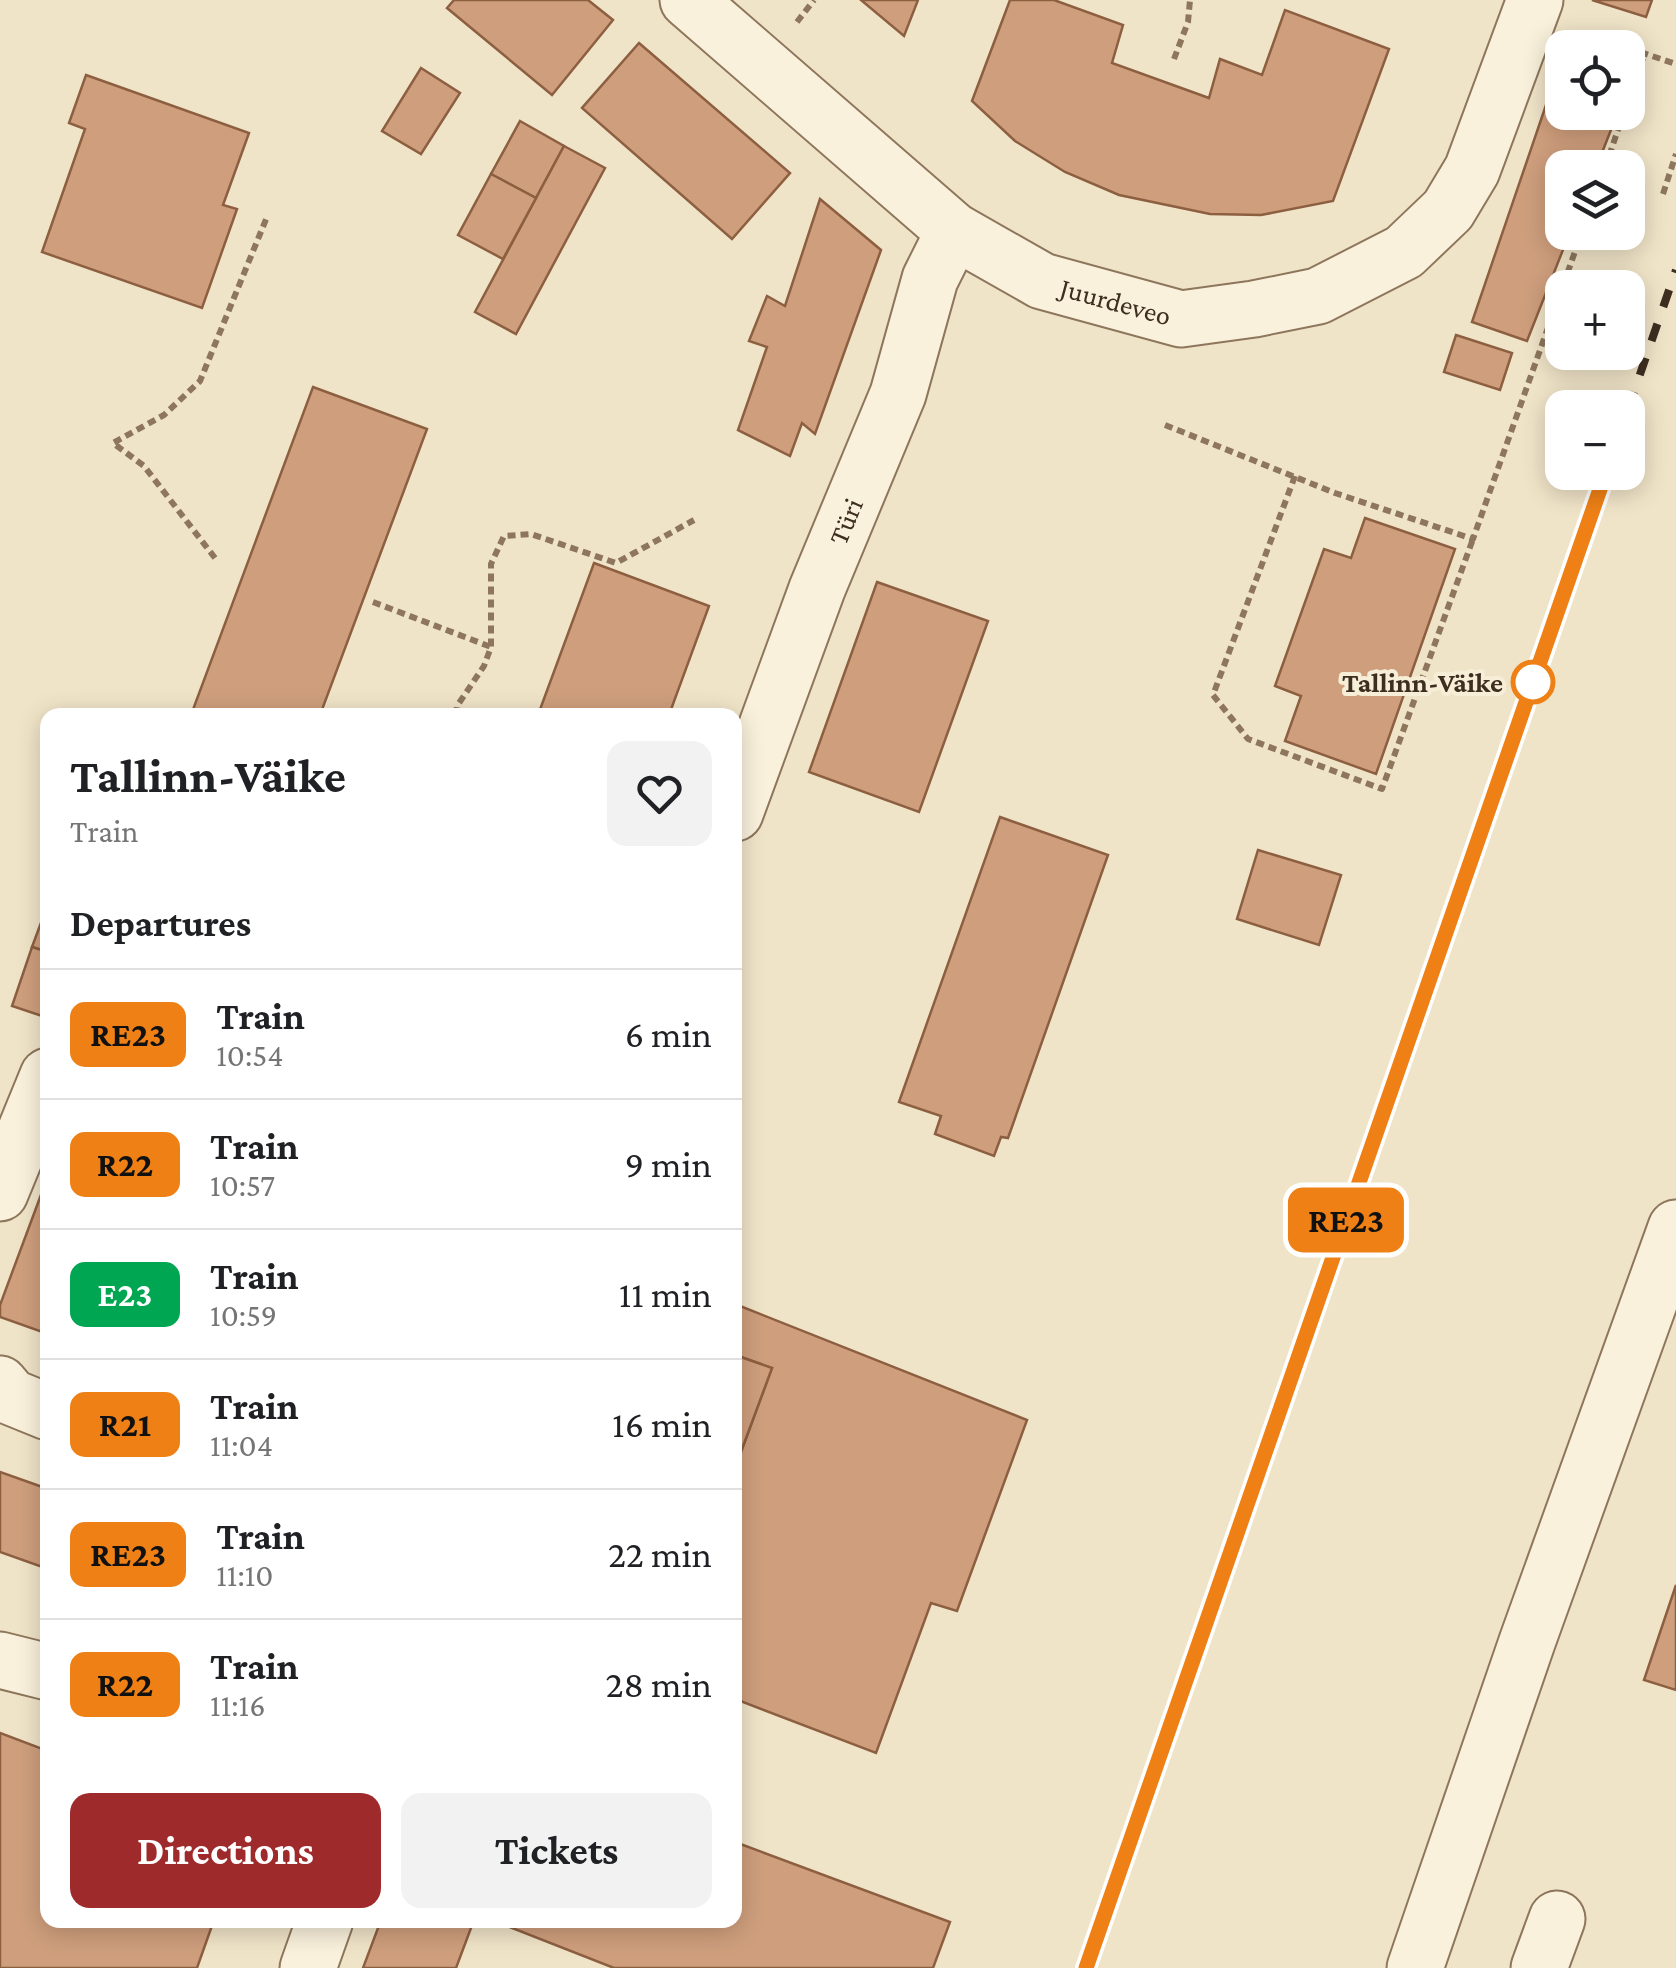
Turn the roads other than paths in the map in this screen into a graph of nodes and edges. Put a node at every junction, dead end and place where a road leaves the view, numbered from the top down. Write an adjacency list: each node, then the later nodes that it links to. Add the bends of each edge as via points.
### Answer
1 (688, 0): 3 (street, Juurdeveo)
2 (1554, 18): 3 (street, Juurdeveo, via 1448,210 1404,252 1318,296 1181,319 1042,281)
3 (954, 231): 4 (street, Türi, via 930,279 898,394)
4 (742, 794)
5 (40, 1096): 6 (street)
6 (0, 1193)
7 (1676, 1228): 14 (street)
8 (0, 1384): 9 (street, via 11,1398)
9 (40, 1409)
10 (0, 1660): 11 (street)
11 (40, 1670)
12 (323, 1928): 13 (street)
13 (308, 1968)
14 (1415, 1968)

